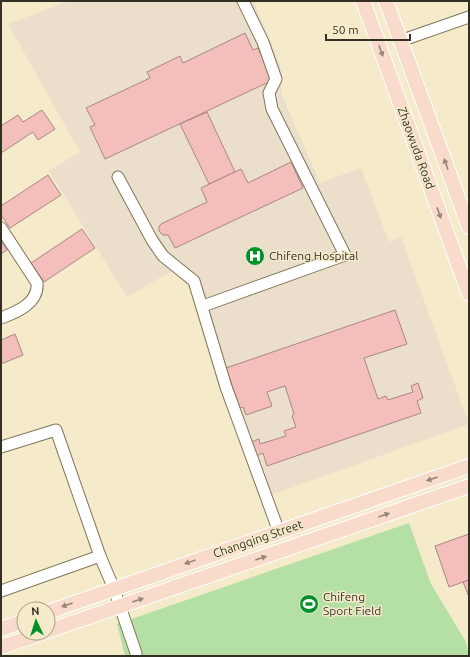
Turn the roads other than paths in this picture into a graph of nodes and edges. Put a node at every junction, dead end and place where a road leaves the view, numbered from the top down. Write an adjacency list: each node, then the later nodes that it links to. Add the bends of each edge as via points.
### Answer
1 (243, 1): 10 (street, via 276,79 269,92 272,109 345,255)
2 (362, 1): 9 (main road, Zhaowuda Road, one-way to 9)
3 (386, 1): 5 (main road, Zhaowuda Road)
4 (469, 17): 5 (street)
5 (400, 41): 7 (main road, Zhaowuda Road, one-way to 5)
6 (118, 177): 10 (street, via 152,240 163,256 194,281)
7 (469, 227)
8 (1, 228): 11 (street, via 37,283 38,290 28,304)
9 (469, 294)
10 (203, 306): 15 (street, via 226,387)
11 (1, 318)
12 (1, 448): 16 (street, via 56,430)
13 (469, 466): 15 (main road, Changqing Street, one-way to 15)
14 (469, 486): 19 (main road, Changqing Street, one-way to 14)
15 (279, 532): 17 (main road, Changqing Street, one-way to 17)
16 (100, 556): 17 (street); 18 (street)
17 (114, 589): 19 (street); 20 (main road, Changqing Street, one-way to 20)
18 (1, 591)
19 (120, 606): 22 (main road, Changqing Street); 26 (street)
20 (56, 609)
21 (16, 624): 23 (main road)
22 (56, 628)
23 (1, 629)
24 (21, 641): 25 (main road)
25 (1, 648)
26 (136, 656)

